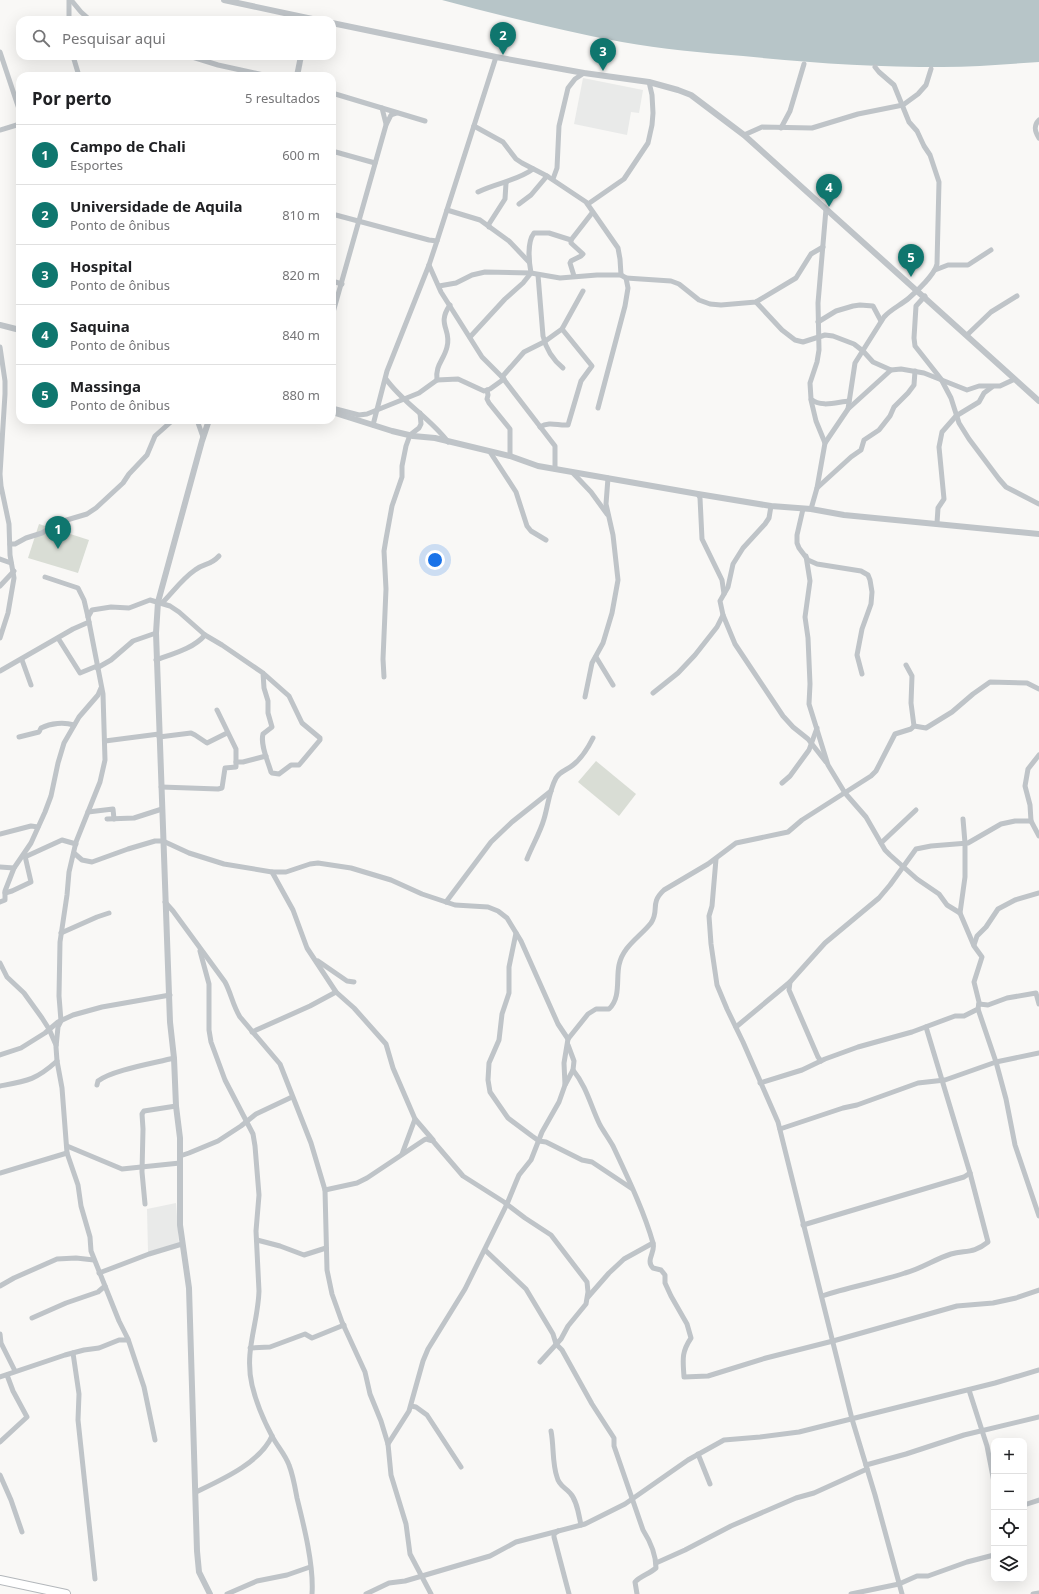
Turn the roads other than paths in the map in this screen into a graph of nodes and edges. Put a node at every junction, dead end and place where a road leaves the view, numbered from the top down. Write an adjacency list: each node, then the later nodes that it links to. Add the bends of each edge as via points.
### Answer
1 (70, 0): 3 (street); 4 (street)
2 (224, 0): 5 (street)
3 (69, 16)
4 (86, 16)
5 (295, 16)
6 (336, 24): 8 (street)
7 (0, 52): 21 (street)
8 (496, 57): 18 (street); 29 (street)
9 (74, 60): 15 (street)
10 (204, 60): 16 (street)
11 (300, 60): 17 (street)
12 (804, 64): 30 (street, via 790,111)
13 (875, 67): 22 (street, via 894,85)
14 (931, 69): 22 (street, via 926,86)
15 (78, 72)
16 (251, 72)
17 (298, 72)
18 (584, 72): 19 (street); 38 (street, via 568,88 559,126 557,168)
19 (649, 82): 32 (street, via 691,95); 42 (street, via 653,114 648,143 624,179)
20 (336, 95): 23 (street)
21 (16, 100)
22 (903, 104): 30 (street, via 812,128); 55 (street, via 909,122 930,155 939,182)
23 (382, 108): 24 (street); 27 (street)
24 (397, 113): 26 (street); 27 (street, via 391,115)
25 (1039, 120): 33 (street, via 1035,127)
26 (425, 121)
27 (386, 124): 35 (street)
28 (16, 125): 31 (street)
29 (474, 126): 36 (street, via 499,139 516,159); 44 (street)
30 (781, 128): 32 (street, via 762,127)
31 (0, 130)
32 (744, 135): 43 (street)
33 (1039, 138)
34 (336, 152): 35 (street)
35 (375, 163): 47 (street)
36 (533, 168): 37 (street); 39 (street)
37 (547, 176): 38 (street); 41 (street)
38 (553, 179): 42 (street)
39 (506, 182): 40 (street); 48 (street, via 505,199)
40 (478, 192)
41 (520, 204)
42 (588, 204): 45 (street)
43 (826, 209): 51 (street); 63 (street)
44 (447, 210): 48 (street, via 480,220); 50 (street)
45 (592, 213): 49 (street); 59 (street, via 618,248)
46 (336, 215): 47 (street)
47 (358, 220): 50 (street); 61 (street)
48 (489, 227): 53 (street, via 509,241)
49 (571, 240): 53 (street, via 549,233 534,233); 58 (street, via 583,254 571,260)
50 (437, 241): 54 (street)
51 (823, 248): 67 (street, via 811,254 796,278); 71 (street)
52 (991, 250): 55 (street, via 968,265 948,265)
53 (529, 262): 56 (street)
54 (429, 265): 62 (street); 87 (street, via 387,371)
55 (935, 270): 63 (street)
56 (531, 273): 57 (street); 62 (street, via 485,272 456,283); 76 (street)
57 (538, 275): 58 (street, via 560,278); 78 (street)
58 (574, 276): 59 (street)
59 (623, 277): 67 (street, via 671,281 679,284 699,300 710,304); 95 (street, via 628,288 625,306)
60 (336, 283): 61 (street)
61 (342, 284): 68 (street)
62 (439, 286): 69 (street)
63 (917, 289): 65 (street); 70 (street, via 909,298 888,312)
64 (583, 291): 74 (street)
65 (924, 296): 75 (street); 85 (street, via 916,306 915,346)
66 (1018, 296): 75 (street, via 991,312)
67 (756, 302): 77 (street, via 795,340 803,342)
68 (336, 303)
69 (450, 305): 76 (street); 88 (street, via 443,318 448,337 447,347 436,371)
70 (881, 321): 71 (street, via 873,306 860,305 836,311); 80 (street)
71 (818, 322): 77 (street)
72 (0, 325): 73 (street)
73 (16, 329)
74 (562, 330): 78 (street); 106 (street, via 592,366 582,381 568,425 555,423)
75 (967, 335): 86 (street)
76 (470, 337): 84 (street, via 482,357)
77 (817, 338): 80 (street, via 833,336); 91 (street, via 818,362 810,383)
78 (544, 342): 81 (street, via 547,350); 84 (street, via 524,352)
79 (0, 347): 128 (street, via 5,381 0,474)
80 (864, 351): 82 (street, via 873,362); 93 (street, via 856,364)
81 (563, 368)
82 (891, 370): 83 (street); 97 (street)
83 (915, 371): 85 (street); 116 (street, via 914,384 894,407 882,427 864,440 861,450)
84 (503, 378): 90 (street); 106 (street)
85 (941, 379): 89 (street, via 967,390 979,386); 101 (street, via 951,398)
86 (1014, 379): 89 (street, via 1005,385); 94 (street)
87 (386, 380): 92 (street); 98 (street)
88 (437, 380): 90 (street, via 458,379); 92 (street)
89 (992, 387): 101 (street, via 974,406)
90 (487, 390): 112 (street, via 489,403 510,429)
91 (811, 399): 93 (street, via 815,403 824,404); 110 (street, via 816,421)
92 (404, 400): 98 (street); 100 (street)
93 (849, 401): 97 (street)
94 (1039, 401)
95 (598, 408)
96 (336, 409): 98 (street, via 359,415)
97 (848, 409): 110 (street)
98 (376, 410): 105 (street)
99 (336, 413): 105 (street)
100 (420, 413): 107 (street, via 419,428); 109 (street)
101 (956, 416): 118 (street, via 969,438 1006,487); 123 (street, via 942,432 940,441 944,499 938,508)
102 (168, 424): 128 (street, via 155,436 147,455 123,483 96,508 87,514 60,522 42,533)
103 (198, 424): 108 (street)
104 (208, 424): 108 (street)
105 (373, 425): 107 (street)
106 (540, 427): 113 (street, via 555,446)
107 (410, 435): 109 (street); 152 (street, via 403,459 402,477 392,506 385,549)
108 (203, 437): 137 (street)
109 (448, 442): 111 (street)
110 (826, 443): 116 (street)
111 (490, 452): 112 (street); 127 (street, via 516,492 527,526)
112 (510, 456): 113 (street)
113 (555, 469): 114 (street)
114 (572, 472): 115 (street); 122 (street)
115 (608, 478): 117 (street); 122 (street, via 606,504)
116 (817, 488): 121 (street)
117 (698, 494): 119 (street); 136 (street, via 702,539 722,580)
118 (1039, 504)
119 (771, 506): 120 (street); 136 (street, via 765,524 737,557)
120 (803, 509): 121 (street); 130 (street, via 797,542)
121 (811, 509): 123 (street, via 844,515)
122 (609, 516): 144 (street, via 618,580 612,613)
123 (937, 523): 125 (street)
124 (1039, 530): 125 (street)
125 (1031, 533): 126 (street)
126 (1039, 534)
127 (546, 540)
128 (10, 544): 132 (street)
129 (219, 556): 137 (street, via 213,562 194,570)
130 (806, 556): 151 (street, via 813,563 861,571 868,575 872,592 871,604 857,654); 162 (street, via 810,581 805,617 808,638 809,704)
131 (0, 559): 132 (street)
132 (11, 564): 133 (street)
133 (14, 571): 135 (street); 142 (street, via 9,607)
134 (45, 577): 139 (street, via 78,588)
135 (0, 586)
136 (724, 594): 138 (street, via 720,601)
137 (160, 603): 139 (street, via 150,600 129,608 96,609 92,610); 140 (street); 141 (street, via 179,612)
138 (723, 616): 157 (street, via 695,655); 168 (street, via 735,644 783,716)
139 (89, 620): 143 (street); 148 (street)
140 (156, 633): 146 (street); 148 (street, via 133,641 111,660)
141 (205, 635): 146 (street, via 189,647); 150 (street)
142 (0, 638)
143 (58, 638): 145 (street); 148 (street, via 80,673)
144 (596, 657): 154 (street); 158 (street, via 592,664)
145 (22, 660): 149 (street); 153 (street)
146 (156, 660): 164 (street)
147 (906, 665): 161 (street, via 912,676 911,703)
148 (97, 667): 155 (street)
149 (0, 671)
150 (264, 673): 170 (street, via 264,688 272,727 262,736); 170 (street, via 292,699 302,723 320,740 299,765 291,764 279,774 272,773)
151 (862, 674)
152 (384, 677)
153 (31, 685)
154 (613, 686)
155 (101, 687): 160 (street, via 98,695 83,710); 167 (street)
156 (1039, 689): 161 (street, via 1027,683 990,682 952,712 926,728)
157 (653, 693)
158 (585, 697)
159 (217, 710): 163 (street)
160 (74, 725): 165 (street, via 47,725 40,732); 184 (street, via 64,743 51,796)
161 (914, 726): 176 (street, via 895,734 876,771)
162 (817, 728): 168 (street); 172 (street)
163 (227, 732): 164 (street, via 207,743 191,733); 171 (street, via 236,749)
164 (159, 735): 167 (street); 174 (street)
165 (19, 737)
166 (593, 738): 175 (street, via 581,757 560,772)
167 (105, 741): 179 (street, via 105,760 100,782)
168 (812, 744): 172 (street); 173 (street, via 790,776)
169 (1039, 755): 183 (street, via 1028,769 1025,786 1030,805)
170 (266, 756): 171 (street)
171 (236, 762): 174 (street, via 235,768 225,768 220,789)
172 (828, 764): 176 (street)
173 (782, 783)
174 (161, 788): 177 (street)
175 (550, 791): 193 (street, via 543,821); 203 (street, via 491,842)
176 (845, 793): 188 (street, via 866,817); 194 (street, via 788,832 736,843)
177 (162, 808): 181 (street, via 134,818); 187 (street)
178 (916, 810): 188 (street)
179 (88, 812): 181 (street, via 113,809); 190 (street)
180 (107, 819): 181 (street)
181 (114, 819)
182 (963, 819): 189 (street)
183 (1030, 821): 186 (street); 189 (street, via 1001,824 972,842)
184 (38, 827): 185 (street, via 31,826); 192 (street)
185 (0, 834)
186 (1039, 836)
187 (163, 841): 191 (street, via 116,852 97,862 82,860); 198 (street, via 189,853 224,864); 201 (street)
188 (881, 843): 197 (street)
189 (965, 843): 197 (street, via 916,850); 205 (street, via 965,877)
190 (76, 844): 191 (street); 192 (street, via 62,840)
191 (74, 853): 206 (street)
192 (25, 855): 196 (street); 199 (street, via 31,882)
193 (527, 859)
194 (716, 859): 223 (street, via 709,916 711,944 718,985); 227 (street, via 659,894 652,922 623,953 614,1003 609,1009 596,1009 588,1014)
195 (0, 867): 196 (street)
196 (14, 868): 199 (street)
197 (903, 868): 205 (street); 213 (street, via 879,898 825,943)
198 (272, 872): 203 (street, via 286,872 310,864 331,864 391,880); 210 (street, via 293,910 307,948)
199 (5, 893): 202 (street, via 5,900)
200 (1039, 893): 208 (street, via 1015,900 998,909 977,936)
201 (165, 901): 209 (street); 216 (street)
202 (0, 902)
203 (446, 902): 207 (street, via 488,907 498,911 507,918)
204 (109, 913): 206 (street)
205 (960, 913): 208 (street)
206 (61, 933): 219 (street)
207 (516, 933): 227 (street, via 558,1024); 248 (street, via 509,967 509,993 502,1014 499,1040 489,1063 488,1080 490,1092 504,1114)
208 (974, 946): 218 (street, via 982,957 974,982)
209 (199, 948): 226 (street, via 225,982 236,1010); 245 (street, via 208,984 211,1042 225,1080)
210 (316, 960): 212 (street, via 341,977); 214 (street)
211 (0, 963): 221 (street, via 7,977 24,993)
212 (354, 982)
213 (790, 982): 223 (street); 233 (street, via 789,990)
214 (336, 992): 226 (street); 244 (street, via 386,1044 393,1068)
215 (1038, 993): 217 (street); 218 (street)
216 (170, 995): 220 (street, via 102,1007); 232 (street)
217 (1039, 1004)
218 (978, 1006): 224 (street, via 964,1016 955,1016); 235 (street)
219 (61, 1009): 220 (street); 222 (street)
220 (73, 1016): 222 (street)
221 (42, 1018): 222 (street, via 49,1022); 225 (street)
222 (60, 1022): 225 (street); 229 (street)
223 (736, 1027): 238 (street)
224 (926, 1027): 233 (street); 237 (street)
225 (49, 1029): 229 (street); 231 (street, via 21,1048)
226 (252, 1032): 242 (street, via 280,1064)
227 (568, 1039): 228 (street)
228 (568, 1045): 236 (street, via 574,1061); 240 (street, via 564,1063)
229 (56, 1047): 234 (street)
230 (1039, 1053): 235 (street)
231 (0, 1055)
232 (174, 1058): 239 (street, via 113,1073 101,1078); 243 (street)
233 (821, 1061): 238 (street, via 802,1070)
234 (57, 1062): 241 (street, via 31,1080); 249 (street, via 62,1088)
235 (996, 1062): 237 (street); 261 (street, via 1015,1145)
236 (573, 1070): 240 (street); 257 (street, via 580,1079 599,1124 613,1146)
237 (941, 1080): 246 (street, via 918,1083); 256 (street)
238 (760, 1083): 246 (street)
239 (97, 1085)
240 (565, 1085): 248 (street)
241 (0, 1086)
242 (292, 1097): 245 (street, via 261,1111); 258 (street, via 311,1143)
243 (176, 1106): 252 (street); 254 (street, via 142,1112)
244 (415, 1119): 247 (street); 251 (street)
245 (247, 1121): 252 (street, via 218,1141); 263 (street, via 255,1146 259,1195)
246 (780, 1129): 262 (street)
247 (433, 1141): 251 (street, via 426,1139); 260 (street, via 462,1176)
248 (539, 1141): 257 (street, via 592,1162); 260 (street, via 531,1160 519,1175)
249 (66, 1146): 250 (street); 254 (street, via 122,1169)
250 (67, 1153): 255 (street); 268 (street, via 78,1185)
251 (401, 1155): 258 (street, via 367,1178)
252 (180, 1156): 253 (street)
253 (180, 1163): 254 (street); 265 (street)
254 (142, 1168): 259 (street)
255 (0, 1173)
256 (970, 1173): 262 (street, via 964,1177); 273 (street, via 988,1242 970,1252 951,1254 905,1274)
257 (631, 1188): 264 (street)
258 (325, 1190): 266 (street)
259 (144, 1204)
260 (507, 1204): 267 (street); 274 (street, via 551,1235 586,1279)
261 (1039, 1216)
262 (804, 1225): 273 (street)
263 (257, 1240): 266 (street, via 304,1255); 283 (street, via 259,1301)
264 (653, 1243): 274 (street, via 619,1263); 281 (street, via 650,1265 665,1275 665,1283 687,1324 691,1338 683,1355 684,1377 708,1376)
265 (182, 1244): 269 (street); 306 (street, via 189,1288)
266 (326, 1248): 276 (street, via 329,1283)
267 (485, 1250): 282 (street, via 526,1289 553,1334); 291 (street, via 465,1290 428,1349)
268 (92, 1258): 269 (street); 270 (street, via 57,1259)
269 (99, 1273): 271 (street)
270 (0, 1286)
271 (105, 1286): 275 (street, via 98,1292); 277 (street)
272 (1039, 1290): 281 (street, via 993,1303 957,1306)
273 (822, 1296): 281 (street)
274 (588, 1298): 282 (street)
275 (32, 1318)
276 (344, 1326): 283 (street, via 312,1338 305,1334 270,1347); 299 (street, via 365,1372)
277 (123, 1330): 279 (street); 280 (street)
278 (0, 1334): 287 (street, via 1,1343)
279 (119, 1340): 280 (street); 284 (street, via 99,1348)
280 (128, 1340): 297 (street, via 144,1387)
281 (832, 1341): 293 (street)
282 (556, 1344): 285 (street); 307 (street, via 614,1438 614,1446)
283 (250, 1348): 296 (street, via 252,1385)
284 (73, 1353): 287 (street); 317 (street, via 79,1394 78,1425)
285 (540, 1362)
286 (1039, 1370): 290 (street)
287 (15, 1371): 288 (street)
288 (7, 1375): 289 (street); 298 (street, via 27,1417)
289 (0, 1377)
290 (969, 1390): 293 (street); 294 (street)
291 (411, 1406): 299 (street); 301 (street, via 427,1415)
292 (1039, 1417): 294 (street)
293 (852, 1419): 300 (street, via 799,1432 724,1440); 302 (street)
294 (982, 1430): 302 (street); 303 (street)
295 (551, 1431): 310 (street, via 556,1477 572,1496)
296 (272, 1436): 306 (street, via 265,1448 250,1461 228,1476); 315 (street, via 289,1465 307,1541)
297 (155, 1440)
298 (0, 1442)
299 (388, 1444): 316 (street, via 391,1475 406,1524 410,1554)
300 (698, 1454): 305 (street); 307 (street)
301 (461, 1467)
302 (866, 1467): 314 (street, via 814,1493 796,1498 731,1526); 319 (street)
303 (992, 1474)
304 (0, 1475): 312 (street)
305 (710, 1484)
306 (196, 1492): 322 (street, via 198,1566)
307 (632, 1499): 310 (street); 314 (street)
308 (1039, 1500): 309 (street)
309 (1027, 1504)
310 (581, 1525): 311 (street)
311 (558, 1530): 316 (street, via 516,1542 490,1556); 327 (street, via 554,1537)
312 (22, 1532)
313 (991, 1556): 319 (street, via 928,1576 917,1576)
314 (656, 1563): 328 (street, via 656,1568 651,1573 638,1578 635,1582)
315 (310, 1567): 323 (street, via 257,1581); 324 (street)
316 (421, 1576): 325 (street, via 383,1585); 326 (street)
317 (95, 1578)
318 (0, 1580): 321 (highway)
319 (899, 1584): 329 (street); 330 (street)
320 (1039, 1593): 331 (street)
321 (66, 1594)
322 (210, 1594)
323 (227, 1594)
324 (312, 1594)
325 (366, 1594)
326 (431, 1594)
327 (569, 1594)
328 (637, 1594)
329 (851, 1594)
330 (902, 1594)
331 (1033, 1594)

